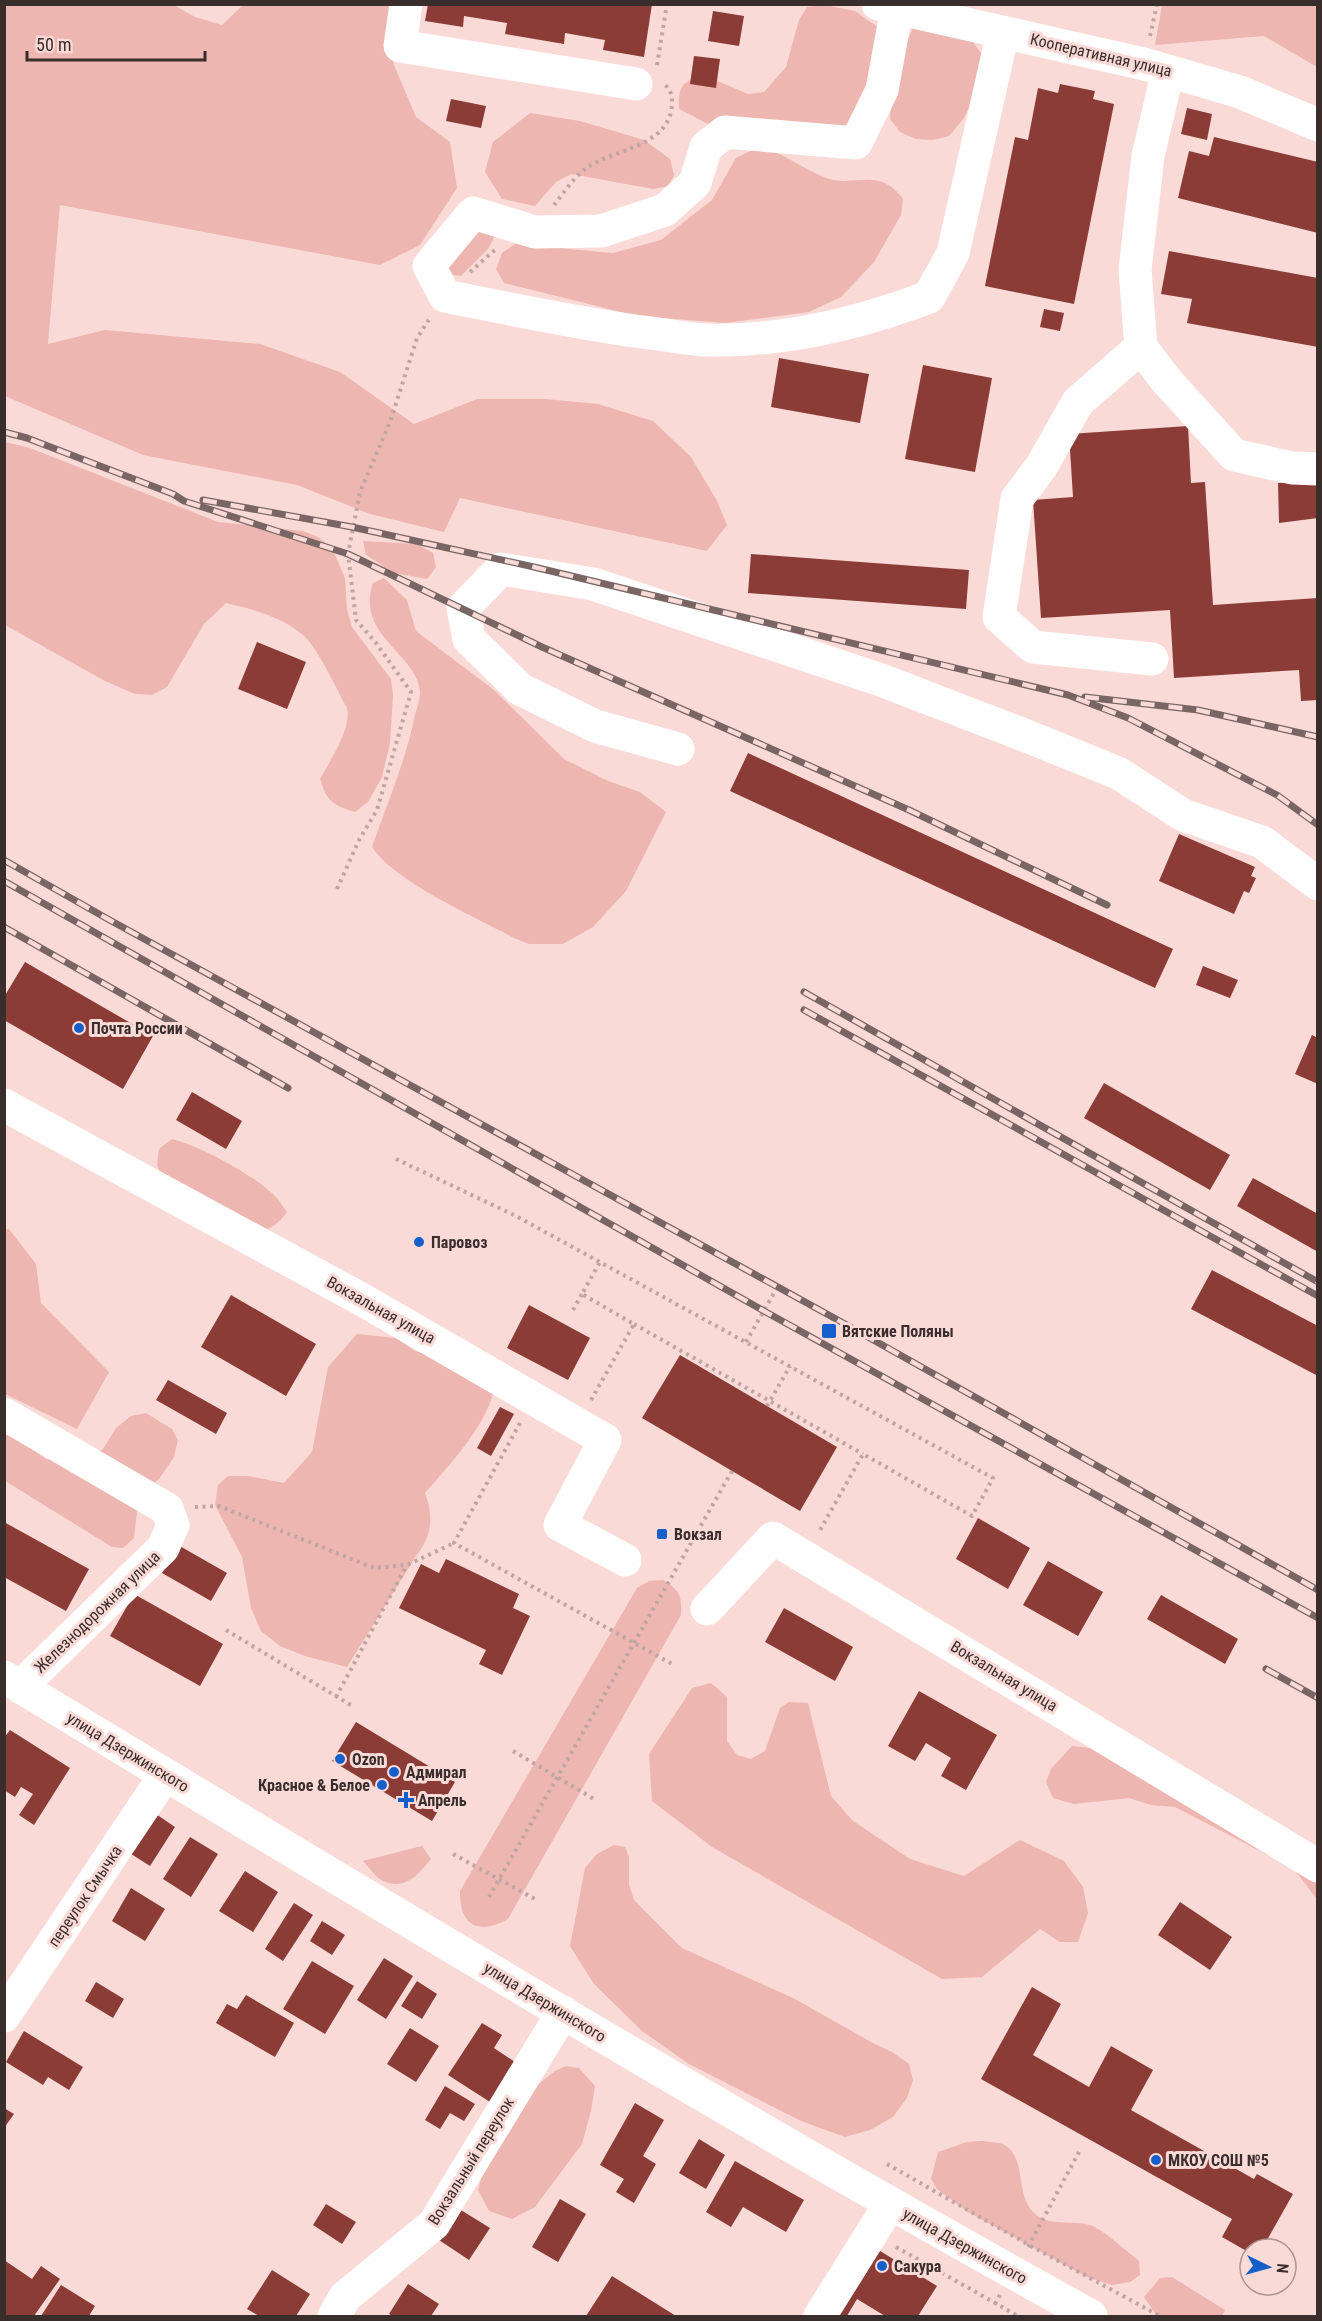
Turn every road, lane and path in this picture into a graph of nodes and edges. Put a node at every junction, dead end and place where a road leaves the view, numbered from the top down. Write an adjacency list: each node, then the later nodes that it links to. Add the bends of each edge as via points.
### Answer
1 (406, 4): 6 (street, via 400,46)
2 (667, 4): 6 (path)
3 (888, 6): 4 (street, Кооперативная улица); 8 (street, via 882,90 856,143 725,132 706,147 695,183 665,210 602,231 535,231)
4 (1003, 32): 5 (street, Кооперативная улица); 9 (street, via 953,253 928,297 882,315 816,329 758,339 704,340 582,324)
5 (1168, 71): 7 (street, Кооперативная улица, via 1240,92); 10 (street, via 1148,156 1135,270)
6 (649, 77): 8 (path, via 668,87 673,100 671,117 656,136 585,169 553,206)
7 (1317, 125)
8 (520, 227): 9 (path); 9 (street, via 473,213 429,266)
9 (445, 296): 15 (path, via 417,338 390,422 360,492 351,536 348,554 356,620 411,693 377,810)
10 (1142, 347): 11 (street, via 1165,379 1234,455 1292,468); 12 (street, via 1078,402 1017,499 999,616 1033,647)
11 (1317, 469)
12 (1152, 659)
13 (678, 749): 14 (street, via 595,726 520,689 469,639 463,608 501,569 592,584 882,680 1118,773 1183,815 1262,842)
14 (1317, 884)
15 (337, 890)
16 (4, 1105): 25 (street, Вокзальная улица)
17 (396, 1159): 18 (path, via 516,1216)
18 (600, 1262): 20 (path); 23 (path)
19 (774, 1293): 23 (path)
20 (582, 1294): 21 (path); 22 (path)
21 (573, 1310)
22 (634, 1324): 28 (path); 29 (path)
23 (746, 1342): 24 (path)
24 (790, 1366): 26 (path); 29 (path, via 993,1478 972,1516)
25 (534, 1398): 28 (street, Вокзальная улица); 32 (path)
26 (767, 1406)
27 (4, 1414): 31 (street)
28 (577, 1424): 34 (street, Вокзальная улица, via 605,1440 560,1525)
29 (863, 1454): 33 (path)
30 (732, 1471): 38 (path)
31 (167, 1509): 35 (path, via 219,1506 374,1568); 40 (street, Железнодорожная улица, via 172,1525 163,1548)
32 (454, 1543): 35 (path); 38 (path)
33 (805, 1557): 36 (street, Вокзальная улица, via 773,1538); 48 (street, Вокзальная улица)
34 (625, 1560)
35 (407, 1565): 41 (path)
36 (707, 1609)
37 (226, 1630): 41 (path)
38 (634, 1643): 39 (path); 45 (path)
39 (674, 1665)
40 (12, 1682): 44 (street, улица Дзержинского)
41 (336, 1697): 42 (path)
42 (354, 1707)
43 (513, 1751): 45 (path)
44 (165, 1775): 52 (street, улица Дзержинского); 53 (street, переулок Смычка)
45 (557, 1777): 46 (path); 49 (path)
46 (594, 1799)
47 (453, 1854): 49 (path)
48 (1317, 1866)
49 (499, 1879): 50 (path); 51 (path)
50 (489, 1897)
51 (535, 1899)
52 (563, 2012): 56 (street, улица Дзержинского); 61 (street, Вокзальный переулок, via 434,2224 345,2297)
53 (4, 2016)
54 (1079, 2152): 58 (path)
55 (887, 2164): 58 (path)
56 (891, 2204): 57 (street); 59 (street, улица Дзержинского)
57 (872, 2234): 60 (path); 62 (street)
58 (1029, 2245): 59 (path); 65 (path)
59 (1012, 2273): 60 (path); 64 (street, улица Дзержинского)
60 (995, 2304): 63 (path)
61 (334, 2316)
62 (820, 2316)
63 (1018, 2316)
64 (1091, 2316)
65 (1160, 2316)

